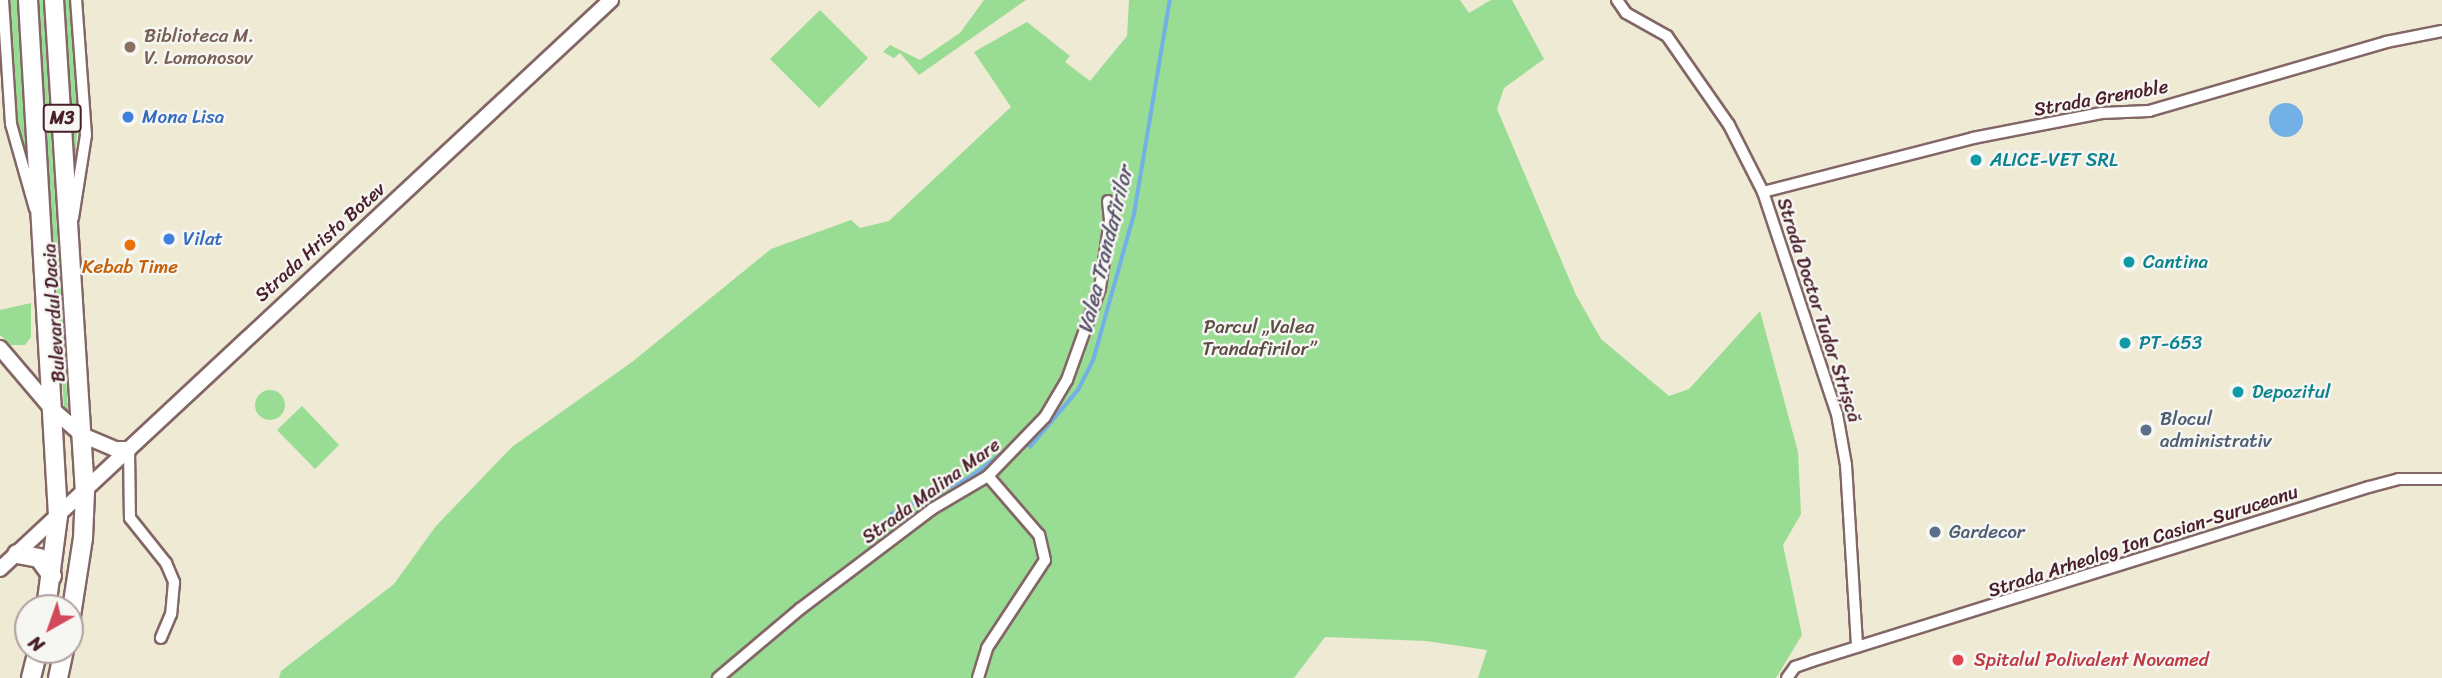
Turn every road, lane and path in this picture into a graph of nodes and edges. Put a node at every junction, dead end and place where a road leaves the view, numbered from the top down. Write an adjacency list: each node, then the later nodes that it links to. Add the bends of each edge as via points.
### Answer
1 (3, 0): 10 (street, Bulevardul Dacia, via 11,124)
2 (28, 0): 10 (highway, Bulevardul Dacia / M3)
3 (54, 0): 11 (highway, Bulevardul Dacia / M3)
4 (76, 0): 11 (street, via 86,135)
5 (611, 0): 15 (main road, Strada Hristo Botev)
6 (1618, 0): 8 (street, Strada Doctor Tudor Strișcă, via 1626,13 1667,36 1729,125)
7 (2442, 31): 8 (street, Strada Grenoble, via 2386,42 2149,111 2102,113 1973,138)
8 (1763, 192): 26 (street, Strada Doctor Tudor Strișcă, via 1837,414 1846,465)
9 (1108, 201): 16 (street, Strada Malina Mare, via 1110,220 1100,288 1067,380 1037,427)
10 (40, 222): 13 (highway, Bulevardul Dacia / M3)
11 (70, 235): 14 (highway, Bulevardul Dacia / M3)
12 (0, 348): 13 (main road)
13 (51, 408): 14 (main road); 19 (highway, Bulevardul Dacia / M3)
14 (82, 435): 15 (main road, via 115,449); 18 (highway, Bulevardul Dacia / M3)
15 (129, 449): 18 (main road, Strada Hristo Botev); 25 (street, via 130,518 166,563 174,582 171,614)
16 (988, 475): 27 (street, Strada Malina Mare, via 932,509 800,608); 28 (street, via 1040,535 1045,561 987,648)
17 (2442, 479): 26 (street, Strada Arheolog Ion Casian-Suruceanu, via 2390,481)
18 (85, 492): 19 (main road, Strada Hristo Botev); 24 (highway, Bulevardul Dacia / M3)
19 (58, 516): 20 (main road, Strada Hristo Botev); 22 (highway, Bulevardul Dacia / M3)
20 (17, 554): 21 (main road, Strada Hristo Botev); 22 (highway, via 39,558)
21 (0, 569)
22 (52, 576): 23 (highway, Bulevardul Dacia / M3)
23 (49, 594)
24 (74, 594)
25 (161, 638)
26 (1857, 647): 29 (street, via 1795,667)
27 (718, 678)
28 (978, 678)
29 (1787, 678)

